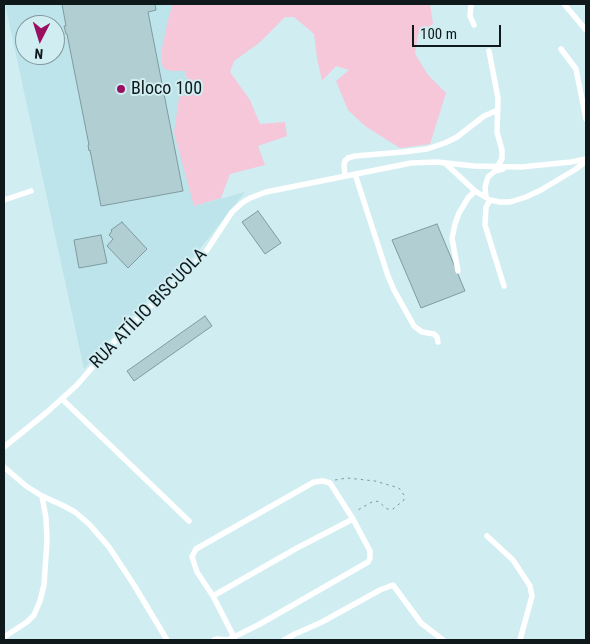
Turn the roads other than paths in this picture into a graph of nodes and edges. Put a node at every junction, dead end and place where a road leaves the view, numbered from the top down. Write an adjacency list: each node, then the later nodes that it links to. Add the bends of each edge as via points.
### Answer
1 (471, 4): 3 (street, via 470,16)
2 (564, 4): 4 (street)
3 (474, 25)
4 (586, 30)
5 (561, 49): 8 (street, via 576,69)
6 (489, 51): 7 (street)
7 (498, 110): 11 (street, via 496,122 502,158); 14 (street, via 445,143 428,149 348,158 344,165)
8 (586, 119)
9 (586, 160): 12 (street, RUA ATÍLIO BISCUOLA); 17 (street, RUA ATÍLIO BISCUOLA, via 526,197 510,202)
10 (445, 163): 11 (street, RUA ATÍLIO BISCUOLA); 13 (street, RUA ATÍLIO BISCUOLA, via 411,163); 16 (street, RUA ATÍLIO BISCUOLA)
11 (497, 167): 12 (street, RUA ATÍLIO BISCUOLA)
12 (508, 167): 17 (street, via 488,177 485,187)
13 (355, 174): 14 (street, RUA ATÍLIO BISCUOLA); 21 (street, via 394,290 414,326 422,332 434,334)
14 (345, 176): 22 (street, RUA ATÍLIO BISCUOLA, via 257,194 242,203 199,259 121,334)
15 (31, 191): 18 (street)
16 (475, 191): 17 (street, RUA ATÍLIO BISCUOLA); 19 (street, via 459,213 452,238)
17 (488, 199): 20 (street, via 485,225)
18 (4, 200)
19 (458, 271)
20 (504, 286)
21 (438, 342)
22 (62, 399): 23 (street, RUA ATÍLIO BISCUOLA); 27 (street)
23 (4, 447)
24 (4, 467): 25 (street)
25 (42, 496): 30 (street, via 47,540 40,601 34,615); 32 (street, via 75,512 90,524 134,585)
26 (352, 516): 29 (street); 29 (street, via 330,483 314,482 196,549 192,557 197,572); 31 (street, via 370,551 368,562)
27 (189, 521)
28 (487, 536): 37 (street, via 513,560 530,586 532,596)
29 (213, 596): 31 (street)
30 (4, 638)
31 (234, 638): 34 (street)
32 (165, 639)
33 (214, 640): 34 (street)
34 (227, 640)
35 (284, 640): 36 (street, via 393,585 421,623)
36 (443, 640)
37 (520, 640)

